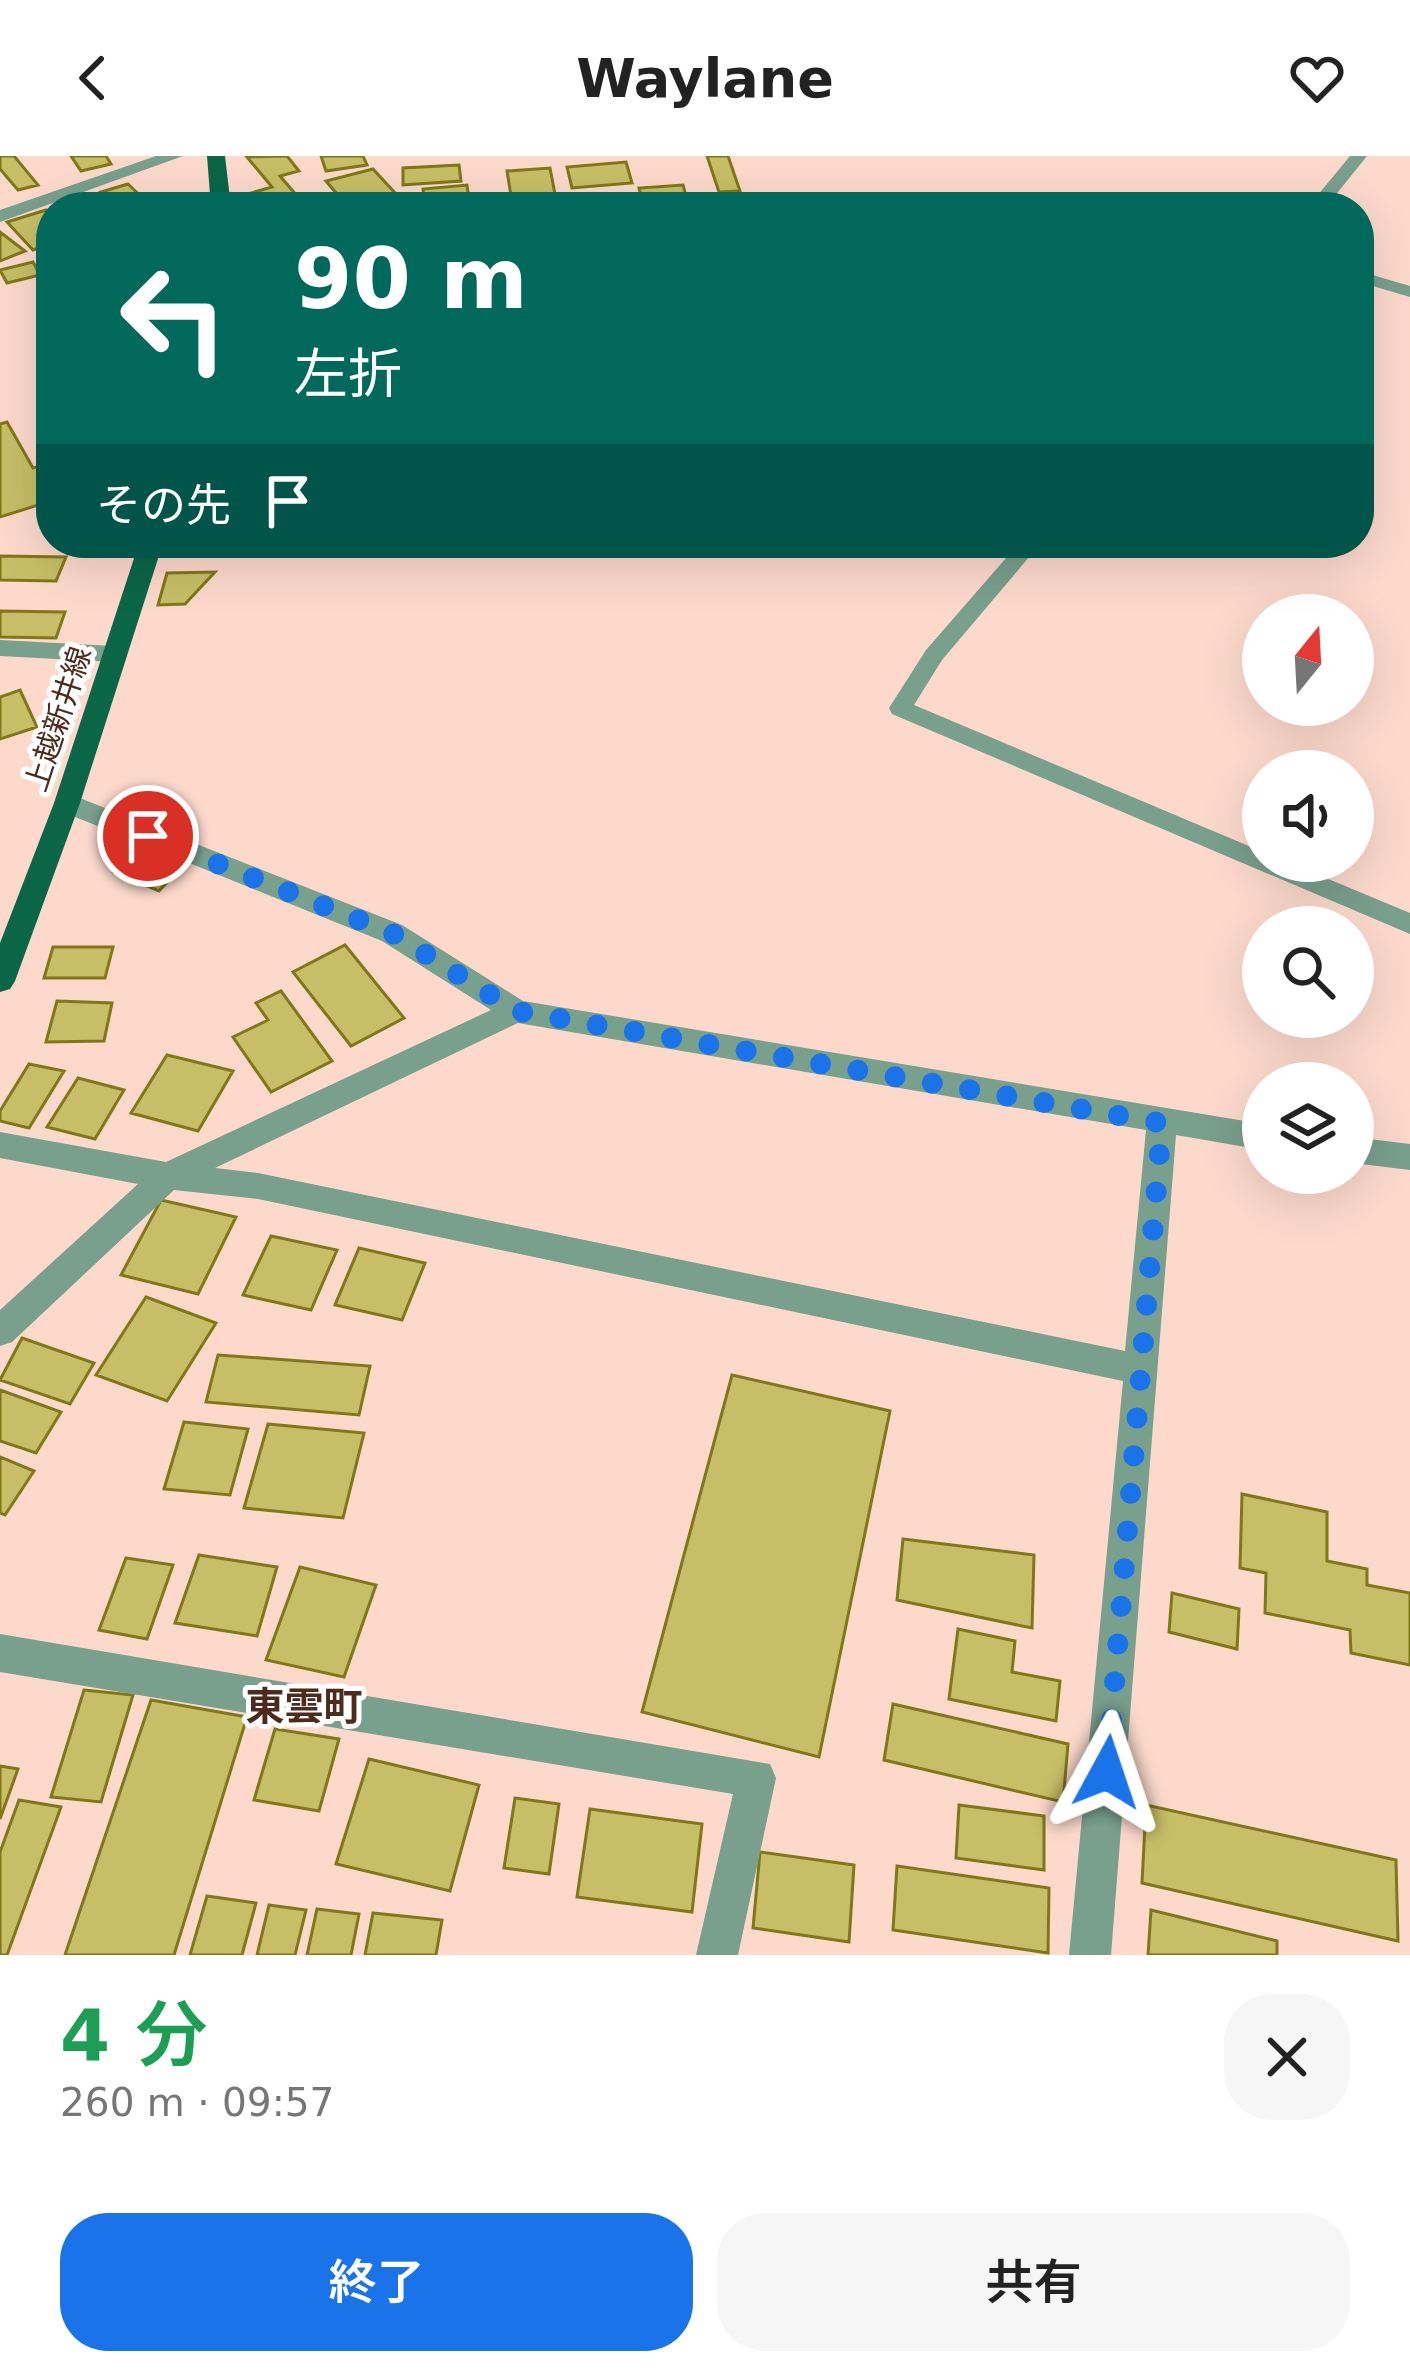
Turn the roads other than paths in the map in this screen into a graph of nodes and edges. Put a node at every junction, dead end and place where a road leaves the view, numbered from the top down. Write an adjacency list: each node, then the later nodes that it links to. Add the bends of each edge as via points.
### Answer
1 (174, 156): 4 (street)
2 (216, 156): 5 (main road)
3 (1359, 156): 6 (lane)
4 (70, 192)
5 (220, 192)
6 (1329, 192)
7 (36, 204): 8 (street)
8 (0, 216)
9 (1374, 281): 10 (lane)
10 (1410, 292)
11 (146, 558): 14 (main road, 上越新井線)
12 (1017, 558): 16 (lane, via 900,708)
13 (0, 648): 14 (street)
14 (113, 654): 15 (main road, 上越新井線)
15 (67, 803): 17 (main road, 上越新井線); 18 (street, via 392,933)
16 (1410, 924)
17 (0, 981)
18 (516, 1011): 19 (street); 24 (street)
19 (1162, 1123): 20 (street); 26 (street)
20 (1242, 1134)
21 (0, 1145): 24 (street)
22 (1374, 1153): 23 (street)
23 (1410, 1157)
24 (168, 1176): 25 (street); 26 (street, via 258,1186)
25 (0, 1331)
26 (1140, 1369): 29 (street)
27 (0, 1653): 28 (street, via 756,1778)
28 (717, 1955)
29 (1090, 1955)

